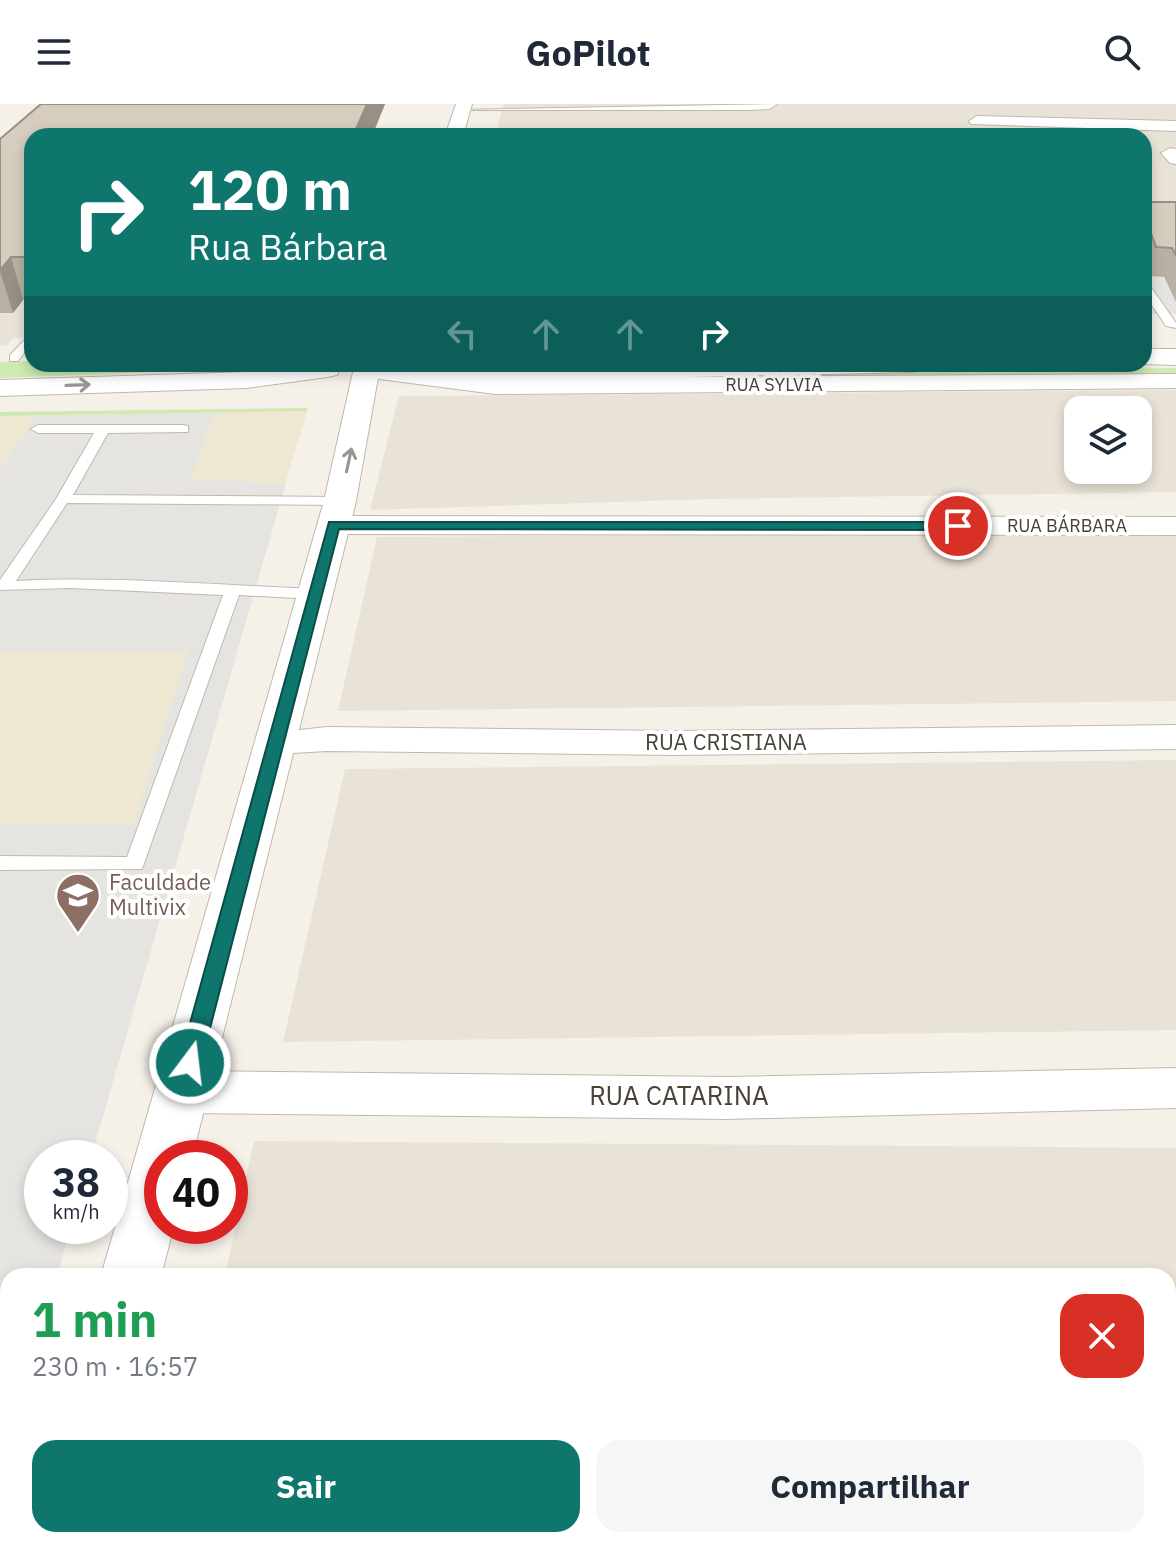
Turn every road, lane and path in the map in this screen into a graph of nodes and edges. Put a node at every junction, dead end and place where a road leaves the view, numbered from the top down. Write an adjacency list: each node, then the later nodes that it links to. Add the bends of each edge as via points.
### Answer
1 (773, 104): 2 (lane)
2 (693, 105): 3 (lane)
3 (463, 107): 8 (street)
4 (1156, 109): 5 (street)
5 (1176, 119)
6 (977, 121): 7 (street)
7 (1176, 126)
8 (456, 128)
9 (1152, 301): 10 (lane)
10 (1163, 322)
11 (1152, 357): 12 (street)
12 (1176, 357)
13 (352, 372): 19 (street, one-way to 13)
14 (365, 372): 24 (street, one-way to 14)
15 (374, 372): 18 (street, RUA SYLVIA, via 495,386)
16 (440, 372): 17 (street)
17 (560, 372)
18 (1176, 381)
19 (0, 388)
20 (38, 429): 22 (lane)
21 (183, 429): 22 (lane)
22 (102, 431): 23 (lane)
23 (63, 499): 24 (lane); 26 (lane, via 4,586)
24 (337, 513): 25 (street, RUA BÁRBARA); 27 (street)
25 (1176, 526)
26 (233, 589): 27 (lane); 30 (lane, via 135,864)
27 (315, 594): 29 (street)
28 (1176, 737): 29 (street, RUA CRISTIANA)
29 (276, 742): 32 (street)
30 (0, 863)
31 (1176, 1088): 32 (street, RUA CATARINA, via 728,1098)
32 (182, 1092): 33 (street)
33 (169, 1140)
34 (144, 1229): 35 (street)
35 (133, 1268)

